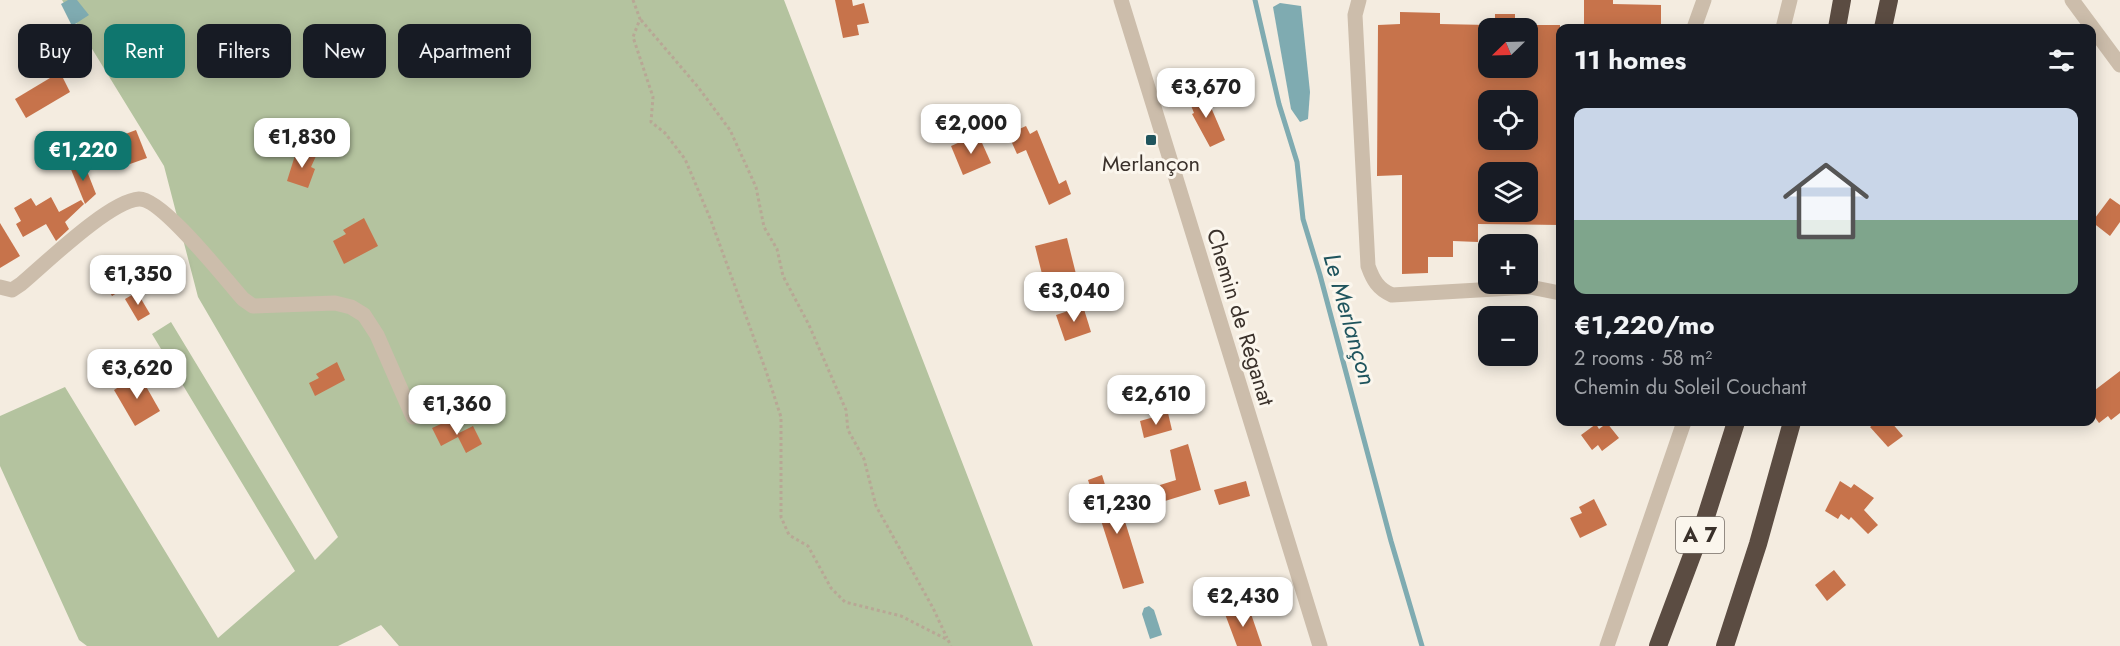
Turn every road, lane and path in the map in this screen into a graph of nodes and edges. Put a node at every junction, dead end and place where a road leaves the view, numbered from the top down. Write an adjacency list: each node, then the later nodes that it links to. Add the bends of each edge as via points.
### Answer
1 (633, 0): 9 (path)
2 (1121, 0): 25 (street, Chemin de Réganat)
3 (1359, 0): 18 (street, via 1355,27 1368,266 1373,280 1382,291 1392,295 1530,287)
4 (1704, 0): 10 (street)
5 (1790, 0): 11 (street)
6 (1842, 0): 12 (highway)
7 (1889, 0): 13 (highway)
8 (2072, 0): 14 (street)
9 (640, 19): 23 (path, via 699,87 730,130 756,187 764,227 777,249 783,276 846,410 848,430 864,459 876,506); 23 (path, via 633,37 653,97 651,122 685,159 782,417 781,517 789,535 808,546 831,588 845,602 901,616)
10 (1695, 24)
11 (1784, 24)
12 (1838, 24)
13 (1884, 24)
14 (2090, 24)
15 (2096, 32): 16 (street)
16 (2120, 65)
17 (0, 287): 19 (street, via 12,290 21,285 107,212 139,199 150,201 188,235 253,306 334,303 364,315 377,335)
18 (1556, 292)
19 (413, 417)
20 (1683, 426): 26 (street)
21 (1735, 426): 27 (highway, A 7)
22 (1791, 426): 28 (highway, A 7)
23 (948, 640): 24 (path)
24 (951, 646)
25 (1320, 646)
26 (1607, 646)
27 (1658, 646)
28 (1725, 646)

